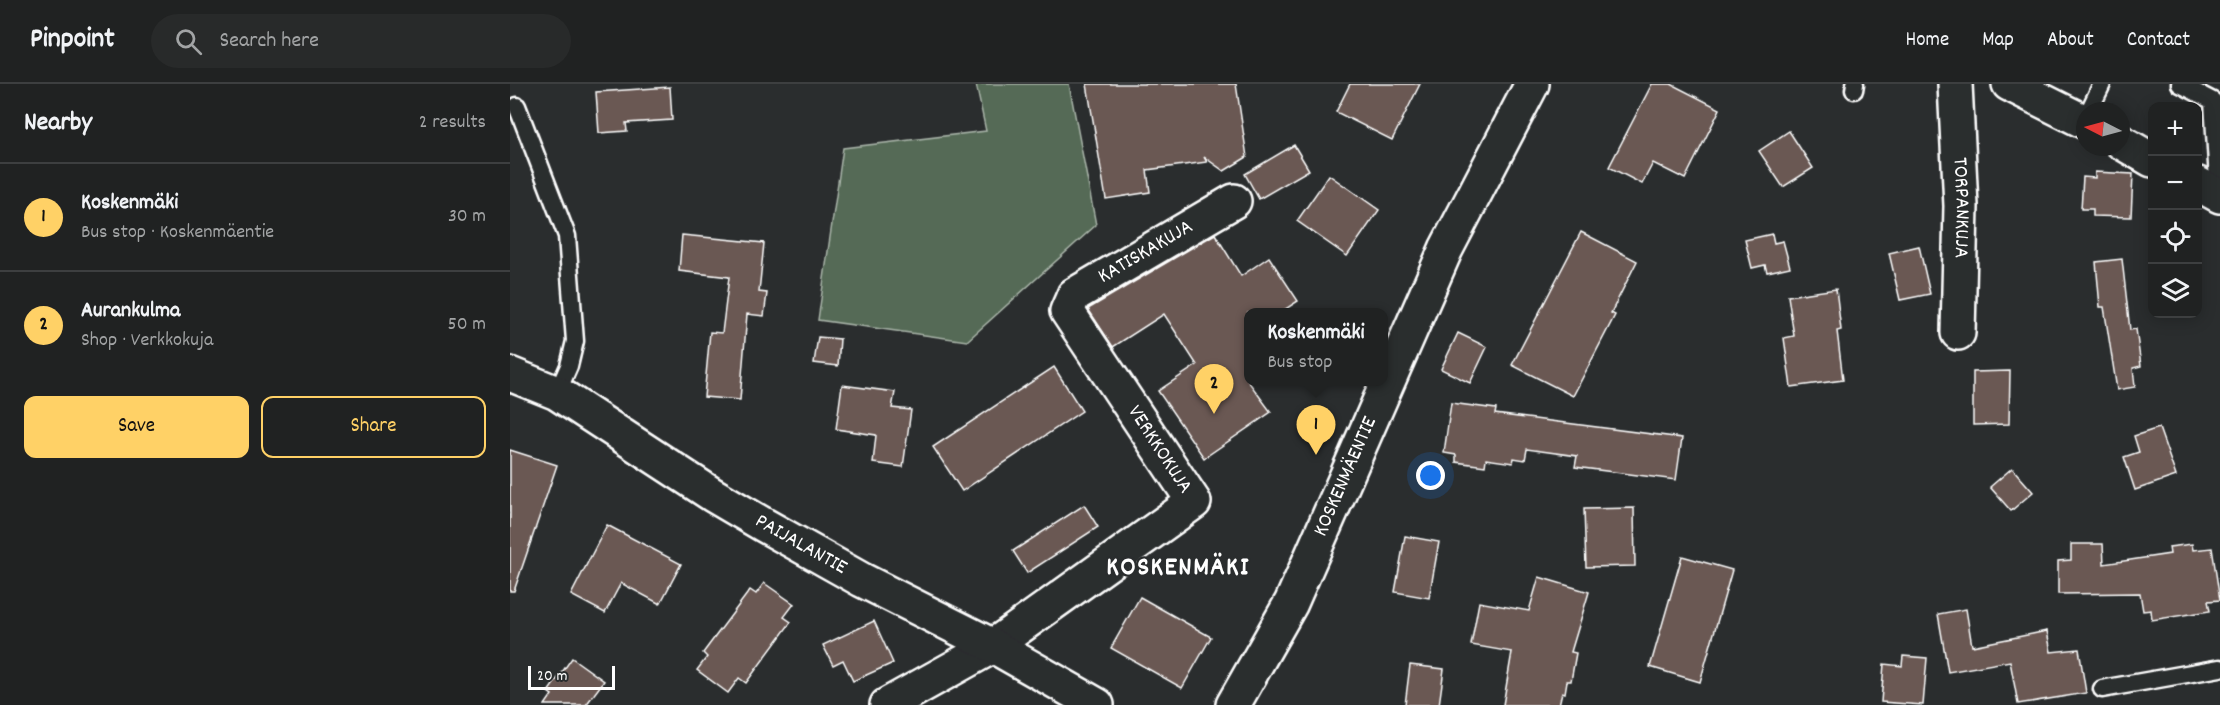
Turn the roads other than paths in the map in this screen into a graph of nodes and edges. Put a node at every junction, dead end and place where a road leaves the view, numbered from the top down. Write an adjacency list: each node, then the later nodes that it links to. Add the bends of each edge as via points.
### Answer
1 (1532, 84): 16 (street, KOSKENMÄENTIE, via 1446,249)
2 (1955, 84): 14 (street, TORPANKUJA, via 1961,206)
3 (2009, 84): 8 (street)
4 (2102, 84): 6 (lane)
5 (2180, 84): 11 (lane, via 2213,101)
6 (2094, 102)
7 (517, 106): 18 (lane, via 567,236 575,341)
8 (2076, 114)
9 (2130, 147): 10 (street)
10 (2148, 158)
11 (2214, 195)
12 (1234, 201): 13 (street, KATISKAKUJA, via 1074,295)
13 (1067, 311): 19 (street, VERKKOKUJA, via 1194,502)
14 (1958, 333)
15 (510, 375): 18 (street, PAIJALANTIE)
16 (1388, 381)
17 (1386, 386): 24 (street, KOSKENMÄENTIE, via 1291,603)
18 (557, 393): 19 (street, PAIJALANTIE, via 764,525)
19 (993, 646): 22 (street); 23 (street, PAIJALANTIE)
20 (2220, 668): 21 (lane)
21 (2102, 689)
22 (887, 705)
23 (1097, 705)
24 (1233, 705)

